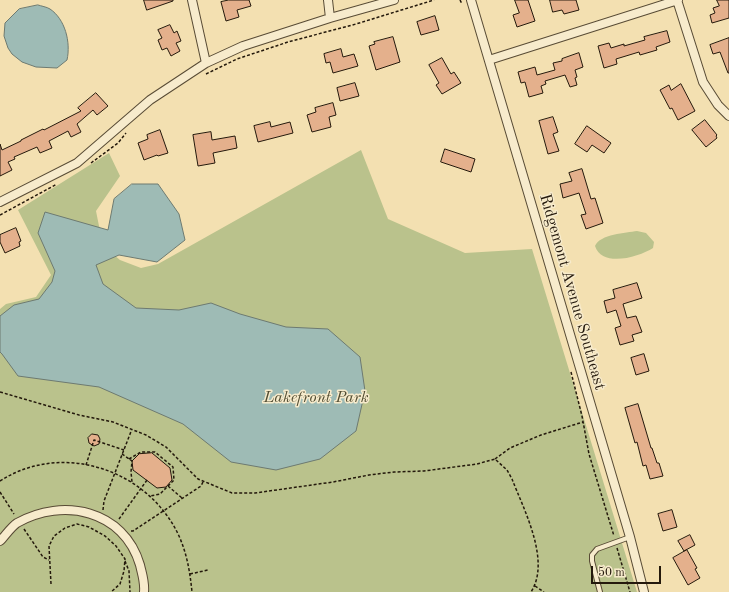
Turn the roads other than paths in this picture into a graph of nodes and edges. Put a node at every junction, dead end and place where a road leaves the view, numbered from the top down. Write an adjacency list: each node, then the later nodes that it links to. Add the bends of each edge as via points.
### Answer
1 (192, 0): 8 (street)
2 (328, 0): 6 (street)
3 (394, 0): 6 (street)
4 (471, 0): 7 (street, Ridgemont Avenue Southeast)
5 (677, 0): 7 (street); 9 (street, via 703,82 718,106)
6 (330, 18): 8 (street, via 243,46)
7 (489, 60): 11 (street, Ridgemont Avenue Southeast)
8 (206, 63): 10 (street, via 150,100 77,162)
9 (729, 116)
10 (0, 202)
11 (630, 537): 14 (lane, via 598,549 592,555); 15 (street, Ridgemont Avenue Southeast)
12 (0, 541): 13 (street, via 16,524 36,515 62,510 86,512 111,522 130,540 145,582)
13 (144, 592)
14 (600, 592)
15 (644, 592)

